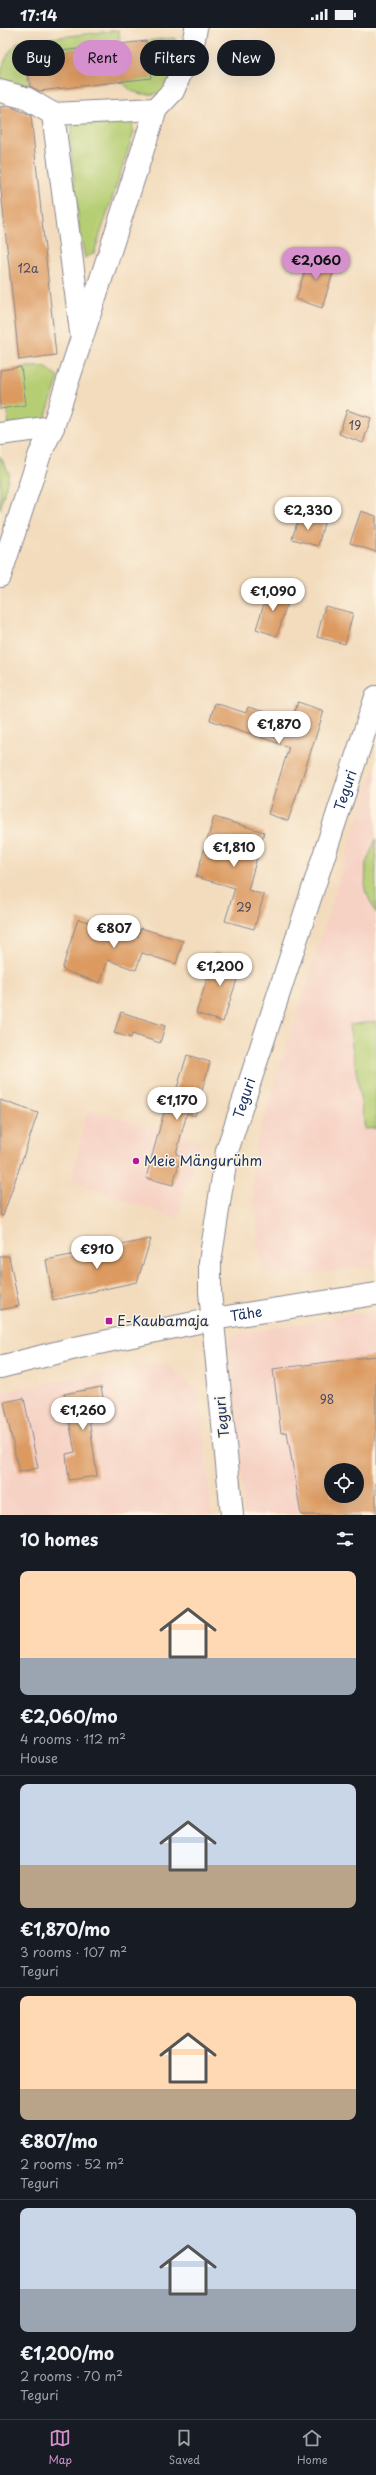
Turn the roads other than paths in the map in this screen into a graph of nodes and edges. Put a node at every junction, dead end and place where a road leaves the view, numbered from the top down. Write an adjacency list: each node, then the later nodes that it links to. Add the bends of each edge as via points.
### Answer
1 (196, 28): 3 (street, via 193,44 173,91)
2 (0, 91): 4 (street, via 26,98)
3 (156, 109): 4 (street); 5 (street)
4 (53, 114): 5 (street)
5 (82, 339): 6 (street)
6 (53, 427): 7 (street); 8 (street, via 40,454)
7 (0, 434)
8 (0, 576)
9 (376, 697): 11 (street, Teguri, via 227,1152 210,1262)
10 (376, 1294): 11 (street, Tähe)
11 (213, 1319): 12 (street, Tähe, via 75,1348); 13 (street, Teguri)
12 (0, 1367)
13 (232, 1515)

